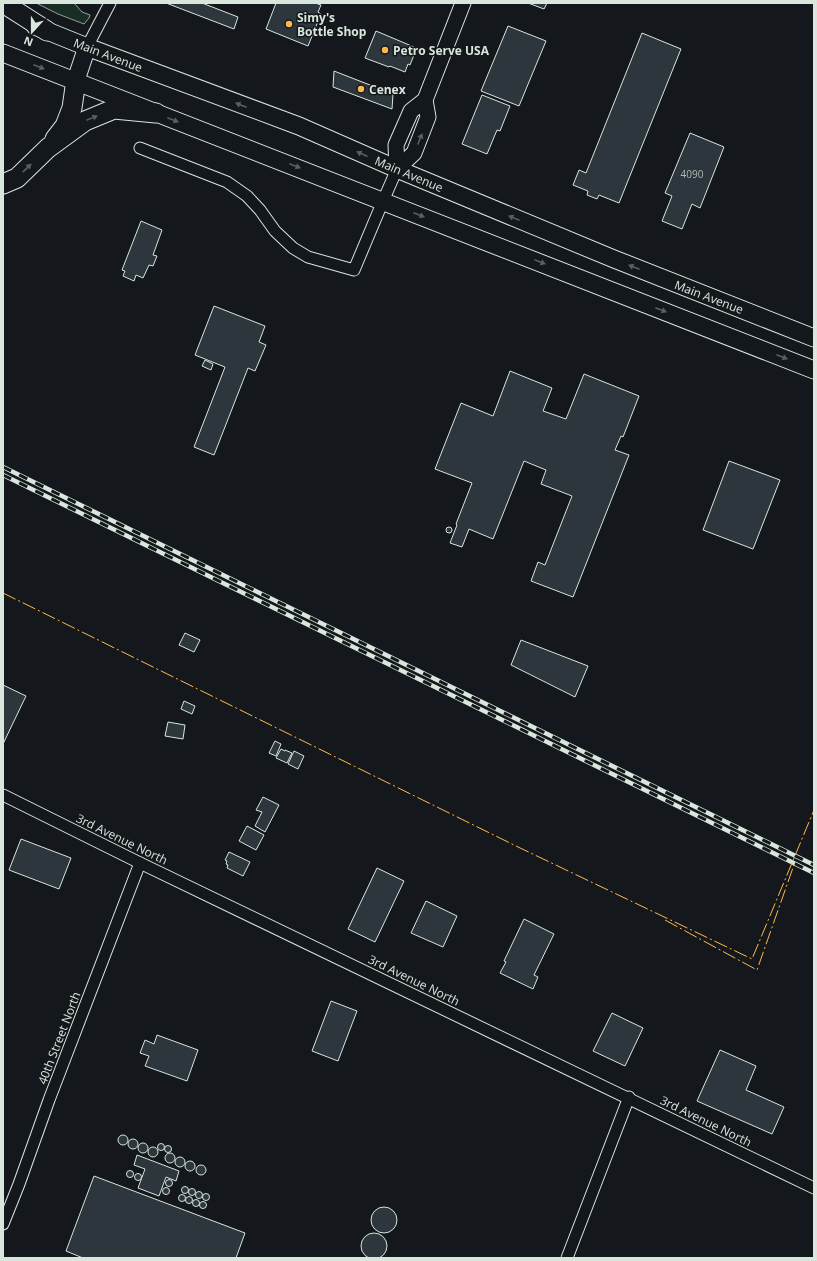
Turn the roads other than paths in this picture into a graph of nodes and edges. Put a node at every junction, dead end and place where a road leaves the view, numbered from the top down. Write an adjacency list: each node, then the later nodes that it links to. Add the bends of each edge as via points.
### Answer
1 (3, 3): 5 (highway)
2 (110, 3): 6 (street)
3 (463, 3): 12 (street, via 425,100 428,117 420,139 414,153)
4 (3, 13): 5 (main road, Main Avenue)
5 (47, 31): 6 (main road, Main Avenue)
6 (87, 47): 8 (main road); 12 (main road, Main Avenue, one-way to 6, via 299,126)
7 (3, 53): 8 (main road, one-way to 8)
8 (76, 80): 9 (main road); 10 (highway, via 72,108 65,126)
9 (156, 113): 10 (highway, one-way to 9, via 85,121 114,110); 14 (main road, one-way to 14)
10 (48, 148): 13 (highway, one-way to 10, via 17,178)
11 (140, 148): 14 (street, via 227,182 247,196 293,248 308,257 354,270)
12 (397, 170): 14 (street); 15 (main road, Main Avenue, one-way to 12)
13 (3, 184)
14 (383, 201): 16 (main road, one-way to 16)
15 (814, 338)
16 (814, 370)
17 (3, 795): 18 (street, 3rd Avenue North)
18 (140, 863): 19 (street, 3rd Avenue North); 21 (street, 40th Street North)
19 (629, 1098): 20 (street, 3rd Avenue North); 22 (street)
20 (814, 1188)
21 (3, 1224)
22 (567, 1258)

